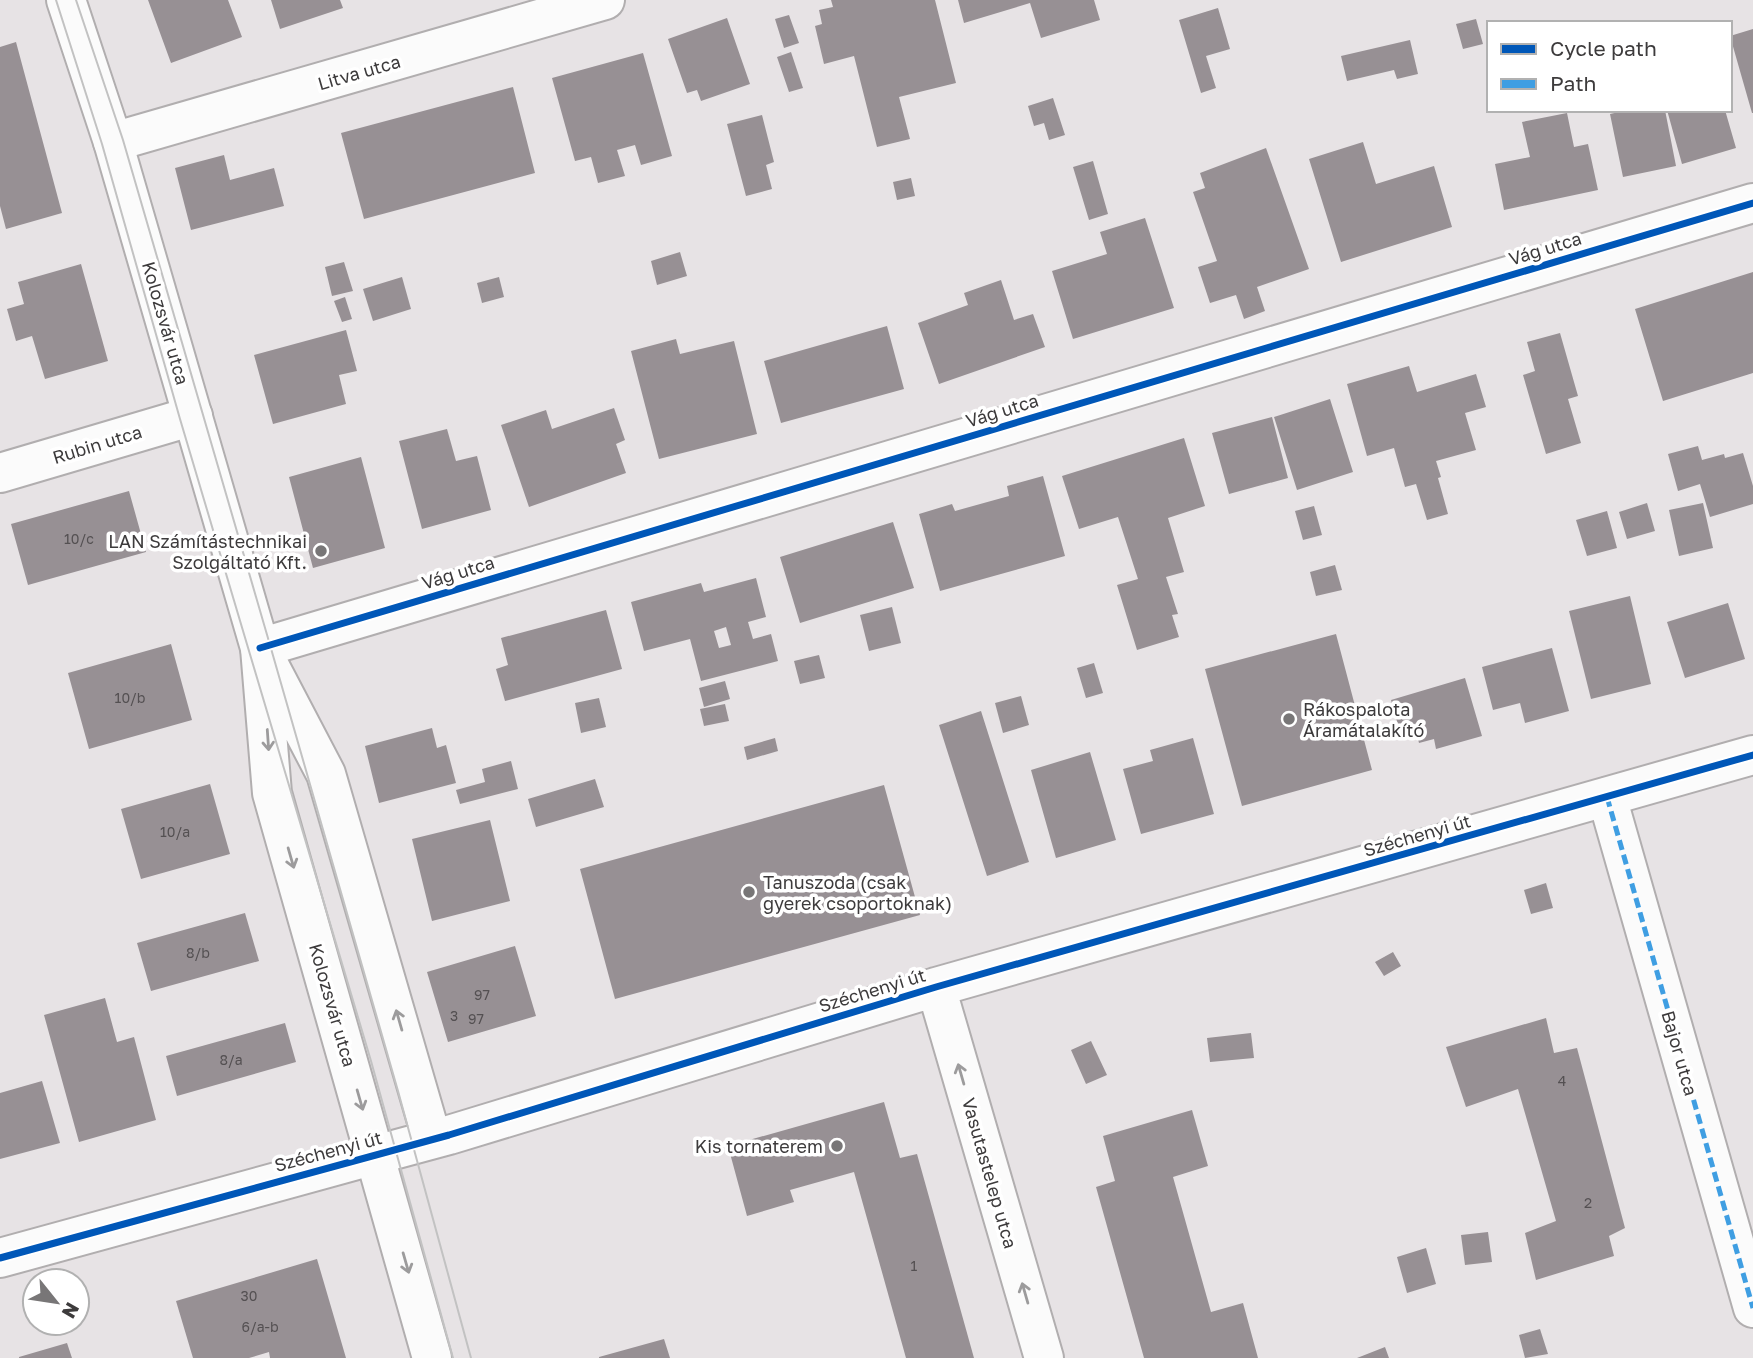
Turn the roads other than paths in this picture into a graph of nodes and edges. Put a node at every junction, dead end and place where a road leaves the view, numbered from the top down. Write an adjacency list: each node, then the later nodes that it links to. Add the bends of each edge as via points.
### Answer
1 (66, 0): 3 (street, Kolozsvár utca)
2 (605, 0): 3 (street, Litva utca)
3 (113, 142): 5 (street, Kolozsvár utca)
4 (1753, 203): 7 (street, Vág utca)
5 (193, 416): 6 (street, Rubin utca); 7 (street, Kolozsvár utca)
6 (0, 473)
7 (260, 648): 11 (street, Kolozsvár utca, one-way to 7, via 326,774); 12 (street, Kolozsvár utca, one-way to 12, via 272,793)
8 (1753, 755): 9 (street, Széchenyi út)
9 (1607, 797): 10 (street, Széchenyi út); 14 (street, Bajor utca)
10 (936, 987): 11 (street, Széchenyi út); 16 (street, Vasutastelep utca, one-way to 10)
11 (432, 1139): 12 (street, Széchenyi út)
12 (375, 1154): 13 (street, Széchenyi út); 15 (street, Kolozsvár utca, one-way to 15)
13 (0, 1258)
14 (1753, 1308)
15 (432, 1358)
16 (1044, 1358)

